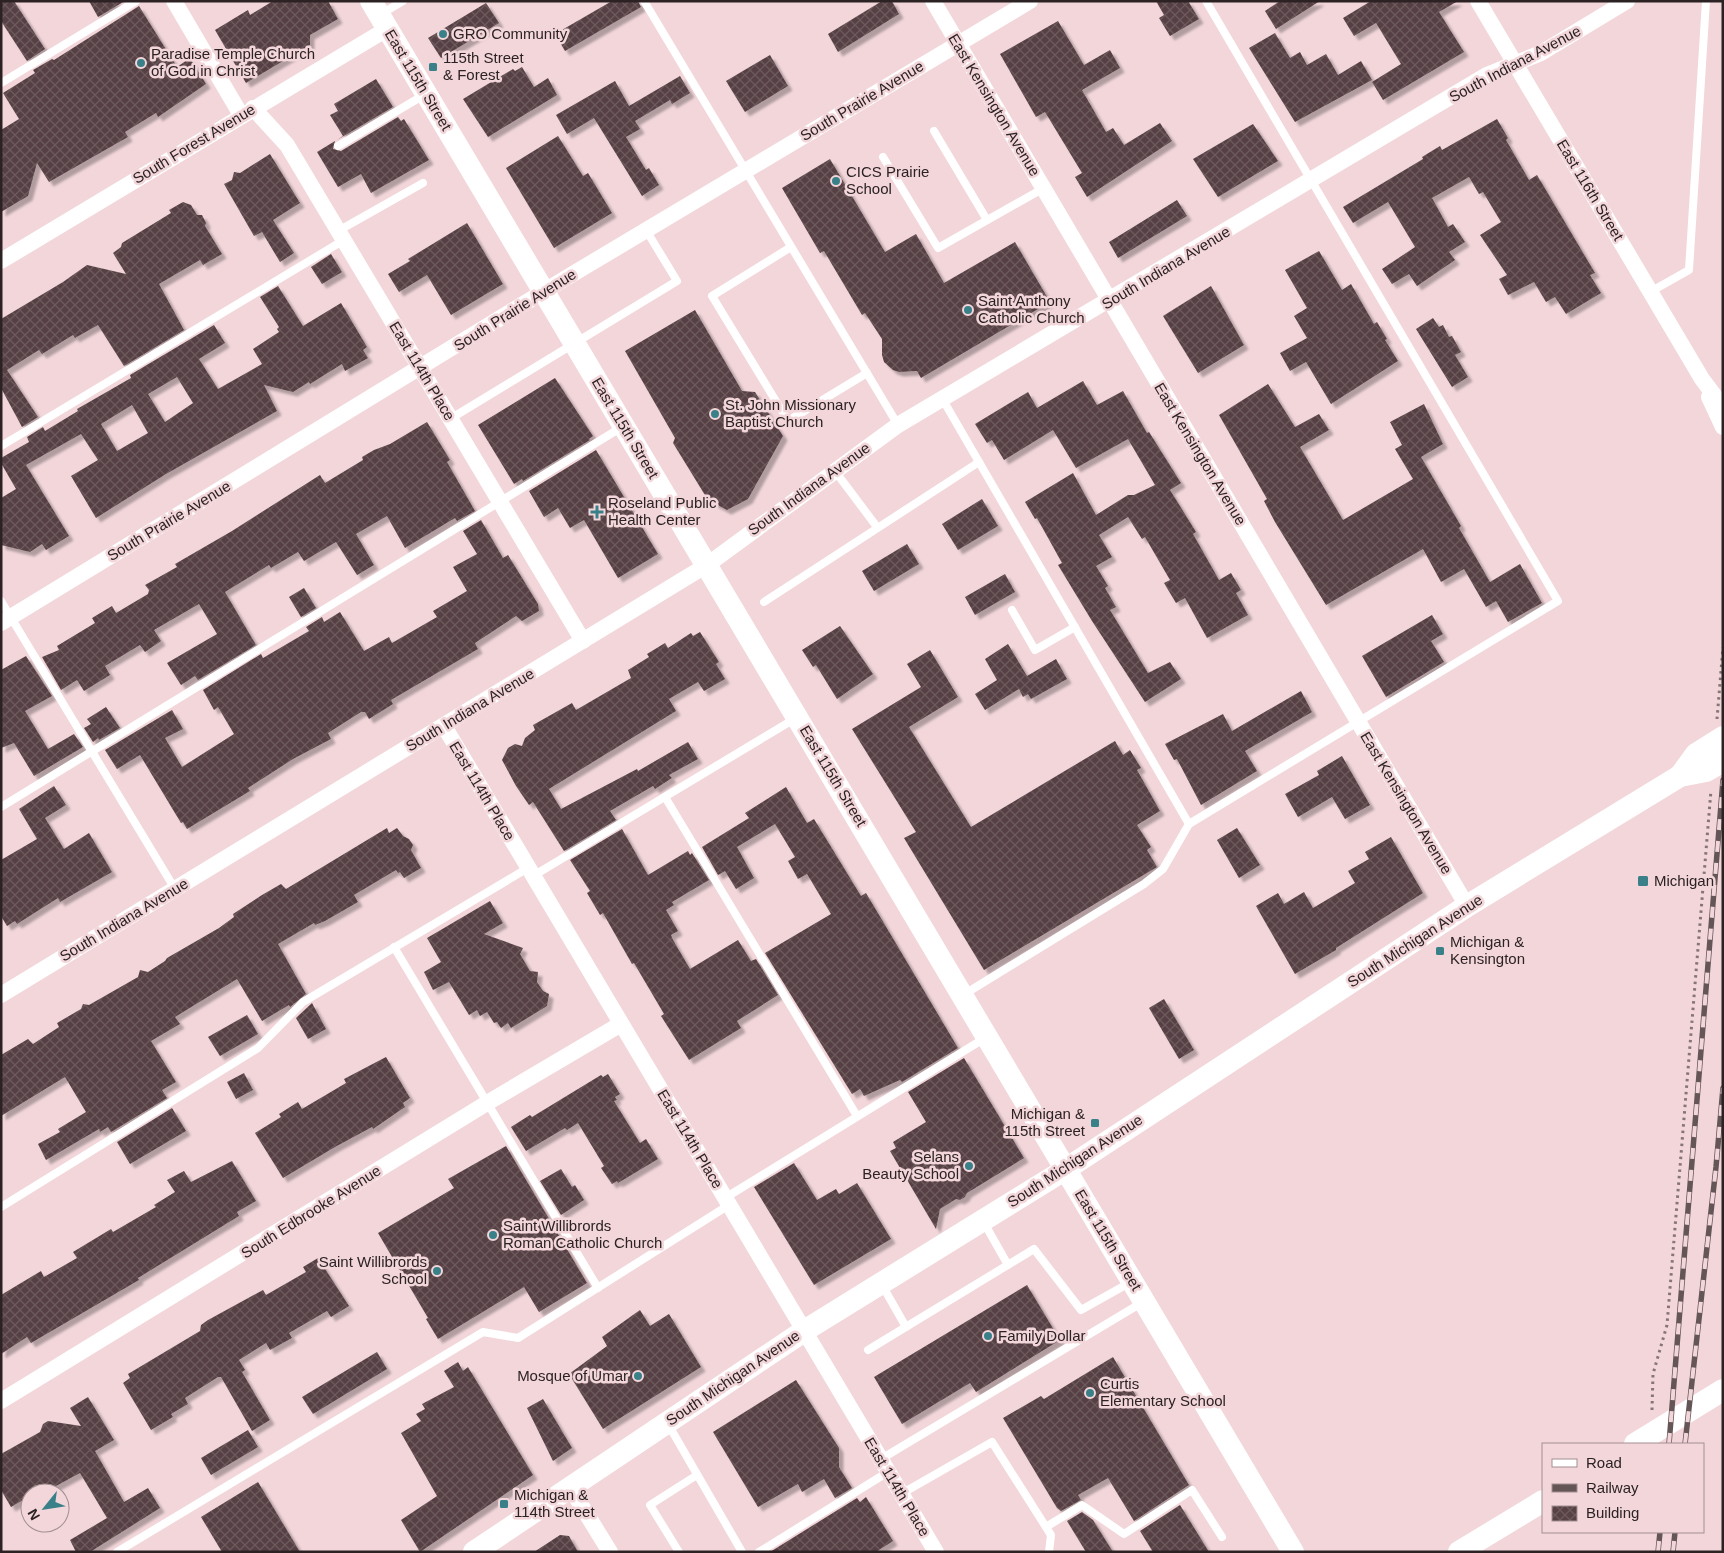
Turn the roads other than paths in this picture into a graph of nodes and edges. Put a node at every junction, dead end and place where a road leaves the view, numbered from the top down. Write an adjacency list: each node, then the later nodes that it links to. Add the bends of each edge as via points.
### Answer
1 (136, 1): 14 (lane)
2 (174, 1): 16 (street, East 114th Place)
3 (403, 1): 11 (lane)
4 (644, 1): 20 (lane)
5 (933, 1): 12 (street, East Kensington Avenue)
6 (1030, 1): 12 (street, South Prairie Avenue)
7 (1206, 1): 21 (lane)
8 (1478, 1): 13 (street, East 116th Street)
9 (1627, 1): 13 (street, South Indiana Avenue, via 1541,53)
10 (1706, 1): 30 (lane, via 1689,270)
11 (379, 15): 15 (street, East 115th Street); 16 (street, South Forest Avenue)
12 (958, 43): 20 (street, South Prairie Avenue); 23 (street, East Kensington Avenue)
13 (1515, 64): 21 (street, South Indiana Avenue, via 1491,72); 30 (street, East 116th Street)
14 (1, 83)
15 (426, 94): 18 (lane); 29 (street, East 115th Street)
16 (247, 112): 26 (street, East 114th Place, via 287,146); 28 (street, South Forest Avenue)
17 (934, 131): 24 (lane)
18 (338, 146)
19 (883, 157): 24 (lane, via 938,248)
20 (745, 171): 25 (street, South Prairie Avenue); 27 (lane)
21 (1311, 181): 31 (street, South Indiana Avenue); 55 (lane, via 1558,601)
22 (423, 182): 26 (lane)
23 (1044, 188): 24 (lane); 31 (street, East Kensington Avenue)
24 (988, 220)
25 (646, 230): 29 (street, South Prairie Avenue); 32 (lane, via 677,281)
26 (341, 236): 33 (street, East 114th Place); 42 (lane)
27 (790, 247): 34 (lane); 34 (lane, via 712,296 788,421)
28 (1, 261)
29 (544, 292): 32 (street, East 115th Street); 33 (street, South Prairie Avenue)
30 (1650, 292): 35 (street, East 116th Street)
31 (1110, 301): 36 (street, South Indiana Avenue); 55 (street, East Kensington Avenue)
32 (575, 345): 38 (lane); 40 (street, East 115th Street)
33 (420, 368): 38 (street, East 114th Place); 51 (street, South Prairie Avenue)
34 (867, 373): 39 (lane)
35 (1702, 378): 37 (street, East 116th Street); 41 (street, East 116th Street)
36 (943, 400): 39 (street, South Indiana Avenue); 43 (lane)
37 (1723, 407)
38 (450, 419): 45 (street, East 114th Place)
39 (898, 425): 44 (street, South Indiana Avenue)
40 (624, 426): 45 (lane); 47 (street, East 115th Street)
41 (1723, 427)
42 (1, 446)
43 (979, 462): 46 (lane); 52 (lane)
44 (834, 471): 46 (lane); 47 (street, South Indiana Avenue)
45 (500, 502): 53 (street, East 114th Place); 58 (lane)
46 (877, 528): 49 (lane)
47 (707, 565): 53 (street, South Indiana Avenue); 54 (street, East 115th Street)
48 (1, 600): 51 (lane)
49 (764, 602)
50 (1012, 610): 52 (lane, via 1035,650)
51 (6, 620): 58 (lane)
52 (1075, 627): 63 (lane)
53 (583, 641): 56 (street, South Indiana Avenue)
54 (798, 717): 61 (lane); 69 (street, East 115th Street)
55 (1359, 723): 63 (lane); 66 (street, East Kensington Avenue)
56 (444, 726): 64 (street, East 114th Place); 65 (street, South Indiana Avenue)
57 (1723, 738): 60 (street, South Michigan Avenue, via 1696,754)
58 (92, 751): 62 (lane); 65 (lane)
59 (1723, 761): 60 (street, South Michigan Avenue, via 1706,771)
60 (1680, 776): 66 (street, South Michigan Avenue)
61 (665, 797): 64 (lane); 73 (lane)
62 (1, 807)
63 (1189, 824): 69 (lane, via 1163,869 1144,884)
64 (531, 872): 67 (lane); 70 (street, East 114th Place)
65 (175, 889): 68 (street, South Indiana Avenue)
66 (1467, 906): 74 (street, South Michigan Avenue)
67 (394, 947): 72 (lane); 76 (lane, via 303,1002 258,1048)
68 (1, 995)
69 (963, 995): 71 (street, East 115th Street)
70 (621, 1024): 72 (street, South Edbrooke Avenue); 75 (street, East 114th Place)
71 (987, 1036): 73 (lane); 74 (street, East 115th Street)
72 (487, 1104): 81 (lane); 87 (street, South Edbrooke Avenue)
73 (856, 1116): 75 (lane)
74 (1066, 1169): 77 (street, South Michigan Avenue); 79 (street, East 115th Street)
75 (727, 1202): 81 (lane); 84 (street, East 114th Place)
76 (1, 1206)
77 (982, 1220): 78 (lane); 80 (street, South Michigan Avenue)
78 (1008, 1265): 79 (lane, via 1034,1249 1081,1310); 83 (lane)
79 (1132, 1281): 82 (street, East 115th Street)
80 (880, 1284): 83 (lane); 84 (street, South Michigan Avenue)
81 (598, 1288): 98 (lane, via 518,1338 483,1332)
82 (1144, 1301): 90 (lane); 106 (street, East 115th Street)
83 (906, 1327): 85 (lane)
84 (804, 1331): 88 (street, South Michigan Avenue); 90 (street, East 114th Place)
85 (868, 1350)
86 (1723, 1390): 89 (street)
87 (1, 1401)
88 (667, 1422): 91 (lane); 92 (street, South Michigan Avenue)
89 (1643, 1440)
90 (884, 1466): 93 (street, East 114th Place); 103 (lane)
91 (697, 1475): 101 (lane, via 650,1505); 102 (lane)
92 (570, 1487): 99 (street, South Michigan Avenue); 100 (street)
93 (901, 1494): 95 (lane, via 992,1442); 104 (street, East 114th Place)
94 (1542, 1502): 97 (street)
95 (1046, 1527): 96 (lane, via 1082,1505 1124,1534 1192,1490); 105 (lane, via 1051,1535)
96 (1222, 1537)
97 (1467, 1550)
98 (117, 1552)
99 (474, 1552)
100 (610, 1552)
101 (679, 1552)
102 (742, 1552)
103 (759, 1552)
104 (936, 1552)
105 (1049, 1552)
106 (1294, 1552)

